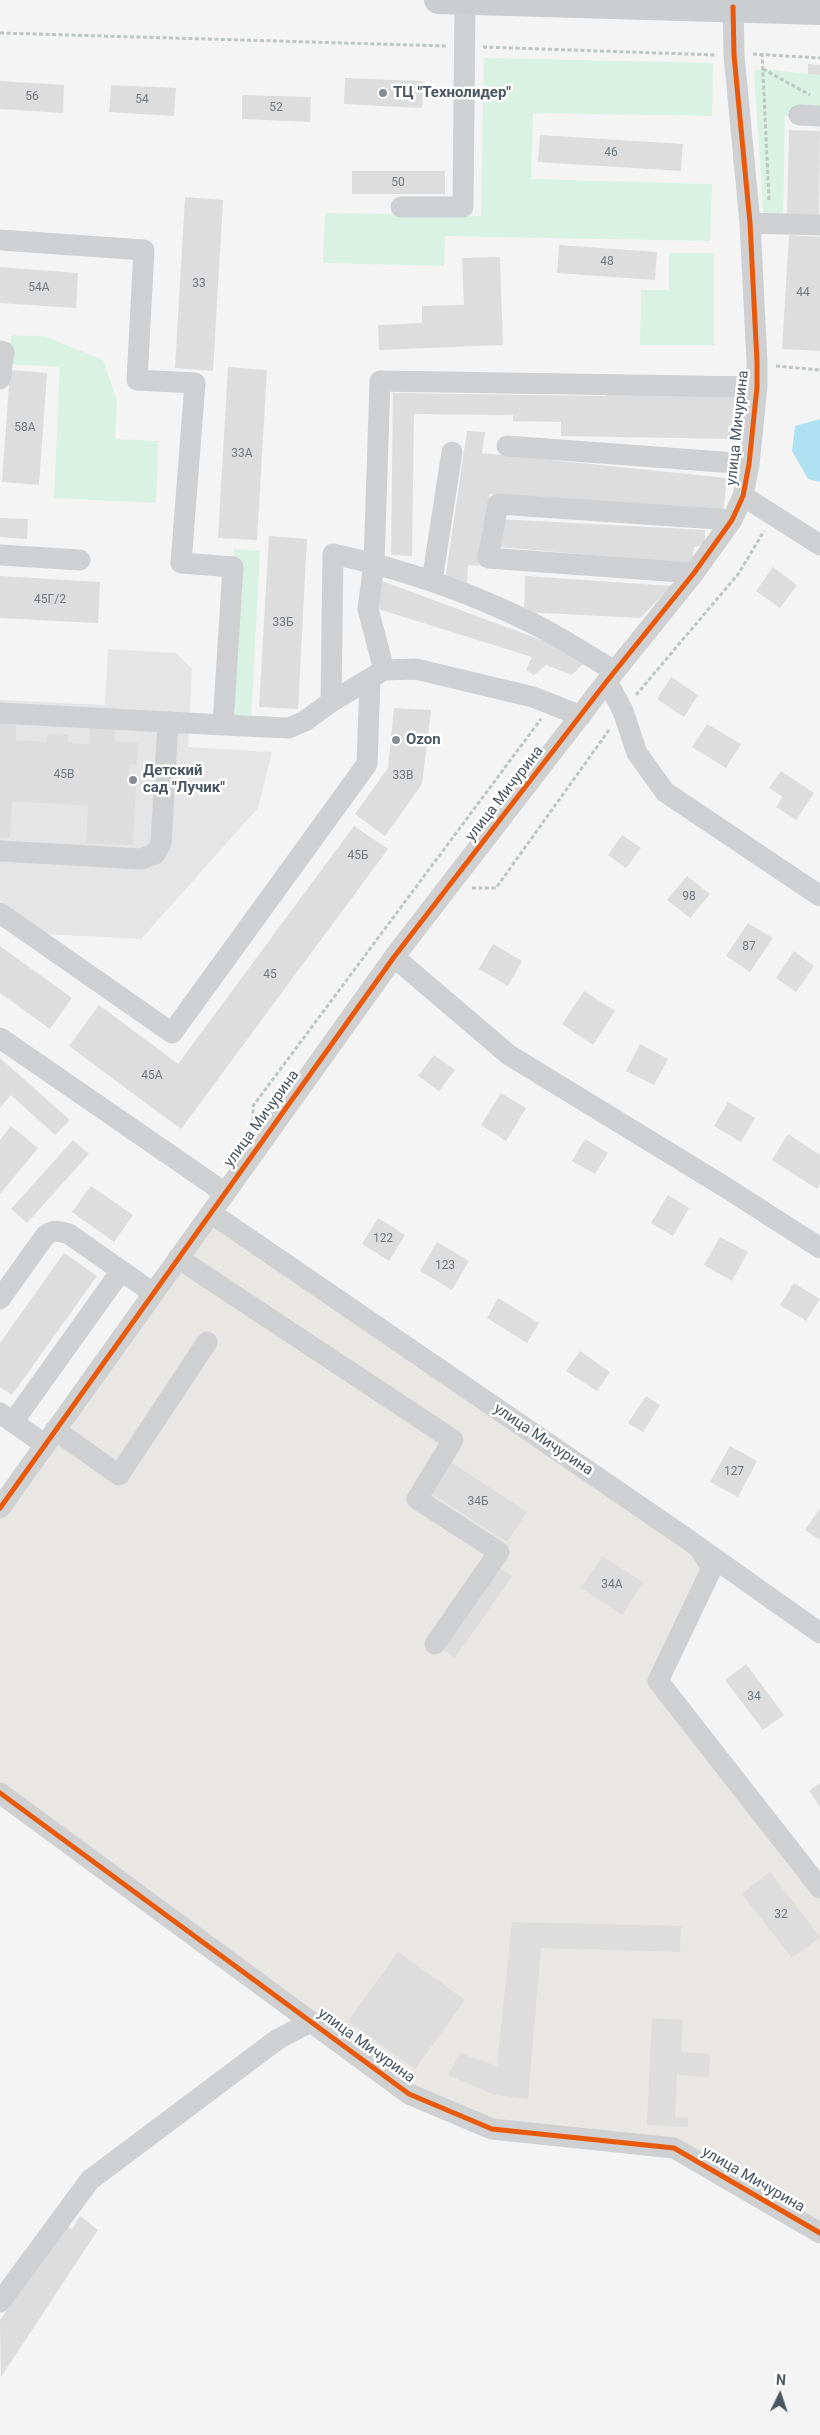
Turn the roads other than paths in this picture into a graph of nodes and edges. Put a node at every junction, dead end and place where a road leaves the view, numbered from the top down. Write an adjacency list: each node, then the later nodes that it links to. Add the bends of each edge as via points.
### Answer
1 (438, 0): 2 (main road)
2 (465, 1): 3 (main road); 7 (street, via 463,207)
3 (733, 7): 4 (main road); 8 (street, улица Мичурина, via 734,55)
4 (820, 11)
5 (799, 115): 6 (street)
6 (820, 116)
7 (400, 207)
8 (750, 223): 9 (street); 13 (street, улица Мичурина)
9 (820, 225)
10 (0, 240): 31 (street, via 144,250 137,380 195,383 182,563 233,567)
11 (0, 351): 12 (street, via 4,352)
12 (0, 380)
13 (757, 387): 16 (street, улица Мичурина); 22 (street, via 380,380)
14 (507, 446): 16 (street)
15 (452, 452): 24 (street)
16 (749, 464): 17 (street, улица Мичурина)
17 (743, 496): 18 (street, улица Мичурина); 19 (street, улица Мичурина)
18 (732, 520): 23 (street, улица Мичурина); 23 (street, via 498,504 488,558)
19 (820, 545)
20 (0, 555): 21 (street)
21 (80, 560)
22 (374, 562): 24 (street); 25 (street, via 368,609); 27 (street, via 334,554)
23 (694, 573): 26 (street, улица Мичурина)
24 (432, 581): 26 (street, via 536,625)
25 (377, 674): 27 (street); 29 (street, via 416,669 533,697); 34 (street, via 368,764 172,1033)
26 (611, 676): 29 (street, улица Мичурина); 33 (street, via 637,753 665,792)
27 (331, 702): 31 (street, via 305,722 288,728)
28 (0, 713): 30 (street)
29 (581, 716): 35 (street, улица Мичурина)
30 (168, 722): 31 (street); 32 (street, via 161,843 155,854 141,859)
31 (223, 726)
32 (0, 851)
33 (820, 896)
34 (0, 913)
35 (394, 957): 37 (street, улица Мичурина); 39 (street, via 509,1055)
36 (0, 1038): 37 (street)
37 (225, 1192): 38 (street, улица Мичурина)
38 (210, 1213): 40 (street, улица Мичурина); 48 (street, улица Мичурина)
39 (820, 1248)
40 (178, 1258): 42 (street, улица Мичурина); 50 (street, via 453,1440 418,1499 499,1552)
41 (121, 1271): 42 (street); 43 (street, via 69,1234 51,1231); 45 (street)
42 (153, 1293): 46 (street, улица Мичурина)
43 (0, 1299)
44 (207, 1342): 46 (street, via 119,1475)
45 (7, 1418): 46 (street)
46 (50, 1437): 47 (street, улица Мичурина)
47 (1, 1503)
48 (701, 1550): 49 (street, улица Мичурина); 52 (street, via 712,1568 658,1681)
49 (820, 1633)
50 (435, 1644)
51 (0, 1792): 53 (street, улица Мичурина)
52 (820, 1888)
53 (311, 2022): 54 (street, улица Мичурина, via 409,2094 492,2129 674,2148); 55 (street, via 278,2039 90,2180)
54 (820, 2233)
55 (0, 2302)

